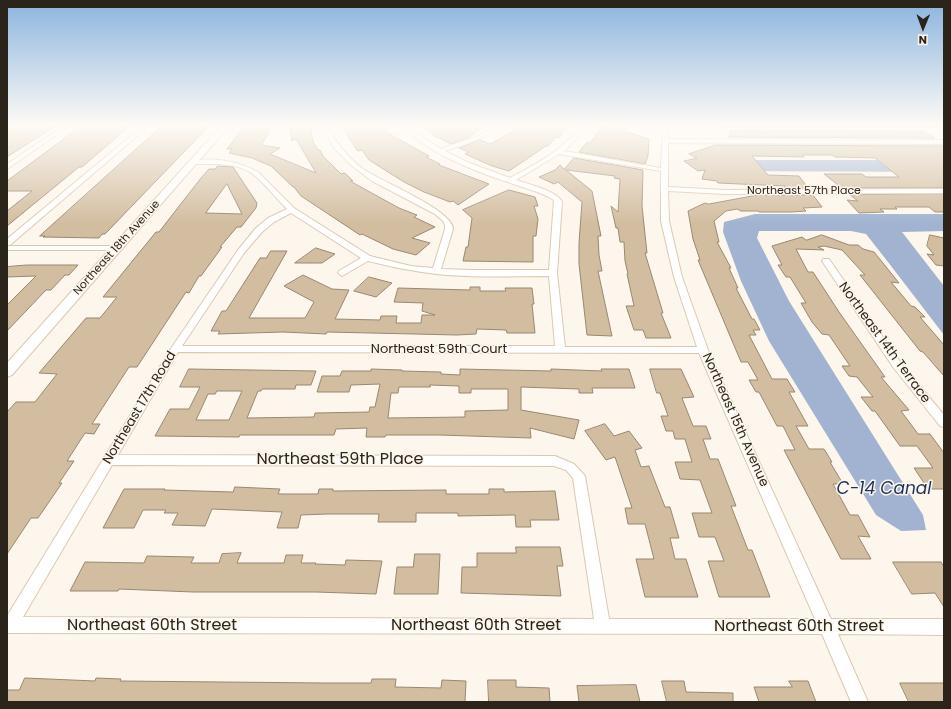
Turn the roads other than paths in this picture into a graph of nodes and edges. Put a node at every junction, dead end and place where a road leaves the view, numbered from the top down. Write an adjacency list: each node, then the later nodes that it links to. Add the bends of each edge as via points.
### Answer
1 (20, 158): 10 (street)
2 (108, 158): 16 (street)
3 (197, 158): 9 (street, Northeast 18th Avenue)
4 (346, 158): 21 (street, via 368,176 447,219 450,227)
5 (454, 158): 12 (street)
6 (548, 158): 12 (street)
7 (594, 158): 11 (street)
8 (665, 158): 11 (street, Northeast 15th Avenue)
9 (194, 162): 15 (street, via 232,164 249,169 256,173); 18 (street, Northeast 18th Avenue)
10 (7, 167)
11 (664, 170): 13 (street, Northeast 15th Avenue)
12 (510, 181): 23 (street, via 557,199)
13 (664, 189): 14 (street, Northeast 57th Place, via 725,192); 26 (street, Northeast 15th Avenue, via 665,221 678,276)
14 (944, 191)
15 (291, 210): 19 (street); 24 (street, Northeast 17th Road, via 271,220 259,230 241,252)
16 (7, 243)
17 (7, 248): 18 (street)
18 (117, 248): 27 (street, Northeast 18th Avenue)
19 (367, 258): 21 (street); 22 (street)
20 (826, 261): 28 (street, Northeast 14th Terrace, via 897,365)
21 (436, 271): 23 (street)
22 (342, 273)
23 (553, 273): 25 (street)
24 (175, 350): 25 (street, Northeast 59th Court); 29 (street, Northeast 17th Road)
25 (560, 350): 26 (street, Northeast 59th Court)
26 (703, 350): 32 (street, Northeast 15th Avenue)
27 (7, 372)
28 (944, 423)
29 (109, 460): 30 (street, Northeast 17th Road); 31 (street, Northeast 59th Place, via 555,461 570,467 579,476)
30 (9, 625): 31 (street, Northeast 60th Street)
31 (603, 627): 32 (street, Northeast 60th Street)
32 (827, 627): 33 (street, Northeast 60th Street); 34 (street, Northeast 15th Avenue)
33 (944, 627)
34 (860, 702)

